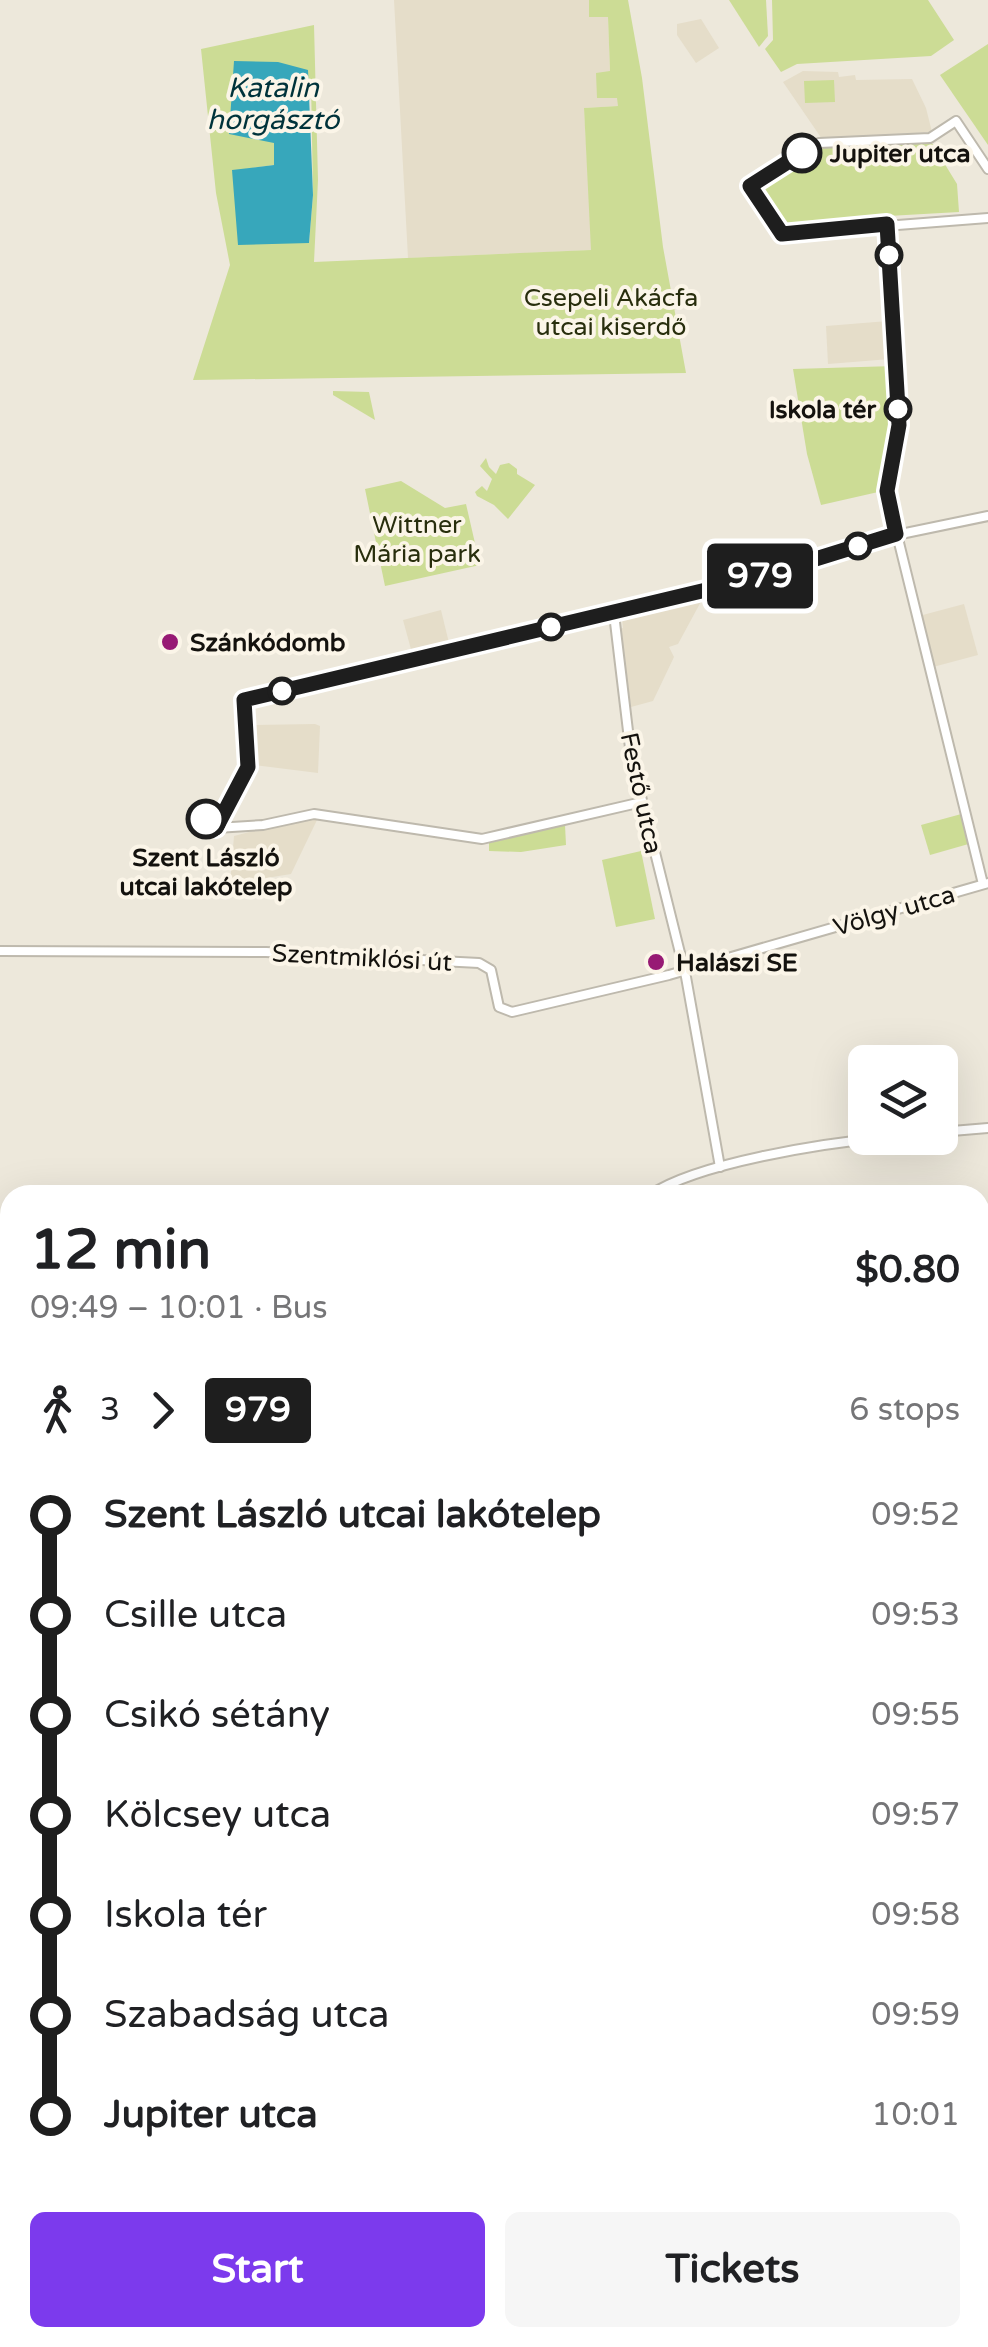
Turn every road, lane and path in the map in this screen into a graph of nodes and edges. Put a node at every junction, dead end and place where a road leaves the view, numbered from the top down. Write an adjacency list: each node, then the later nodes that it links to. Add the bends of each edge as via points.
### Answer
1 (988, 169): 3 (street, via 952,124 930,138 819,143 750,186 782,234)
2 (988, 218): 3 (street)
3 (887, 224): 5 (street, via 898,440 887,490)
4 (988, 516): 5 (street)
5 (896, 534): 6 (street); 8 (street)
6 (614, 614): 7 (street, Festő utca); 7 (street, via 244,700 248,767 221,828 314,814 482,839)
7 (642, 802): 10 (street, Festő utca)
8 (986, 883): 10 (street, Völgy utca)
9 (0, 951): 10 (street, Szentmiklósi út, via 266,952 479,963 490,967 499,1007 512,1012)
10 (684, 970): 14 (street, Festő utca)
11 (988, 1128): 12 (street)
12 (958, 1130)
13 (848, 1142): 14 (street)
14 (720, 1167): 15 (street)
15 (668, 1185)

